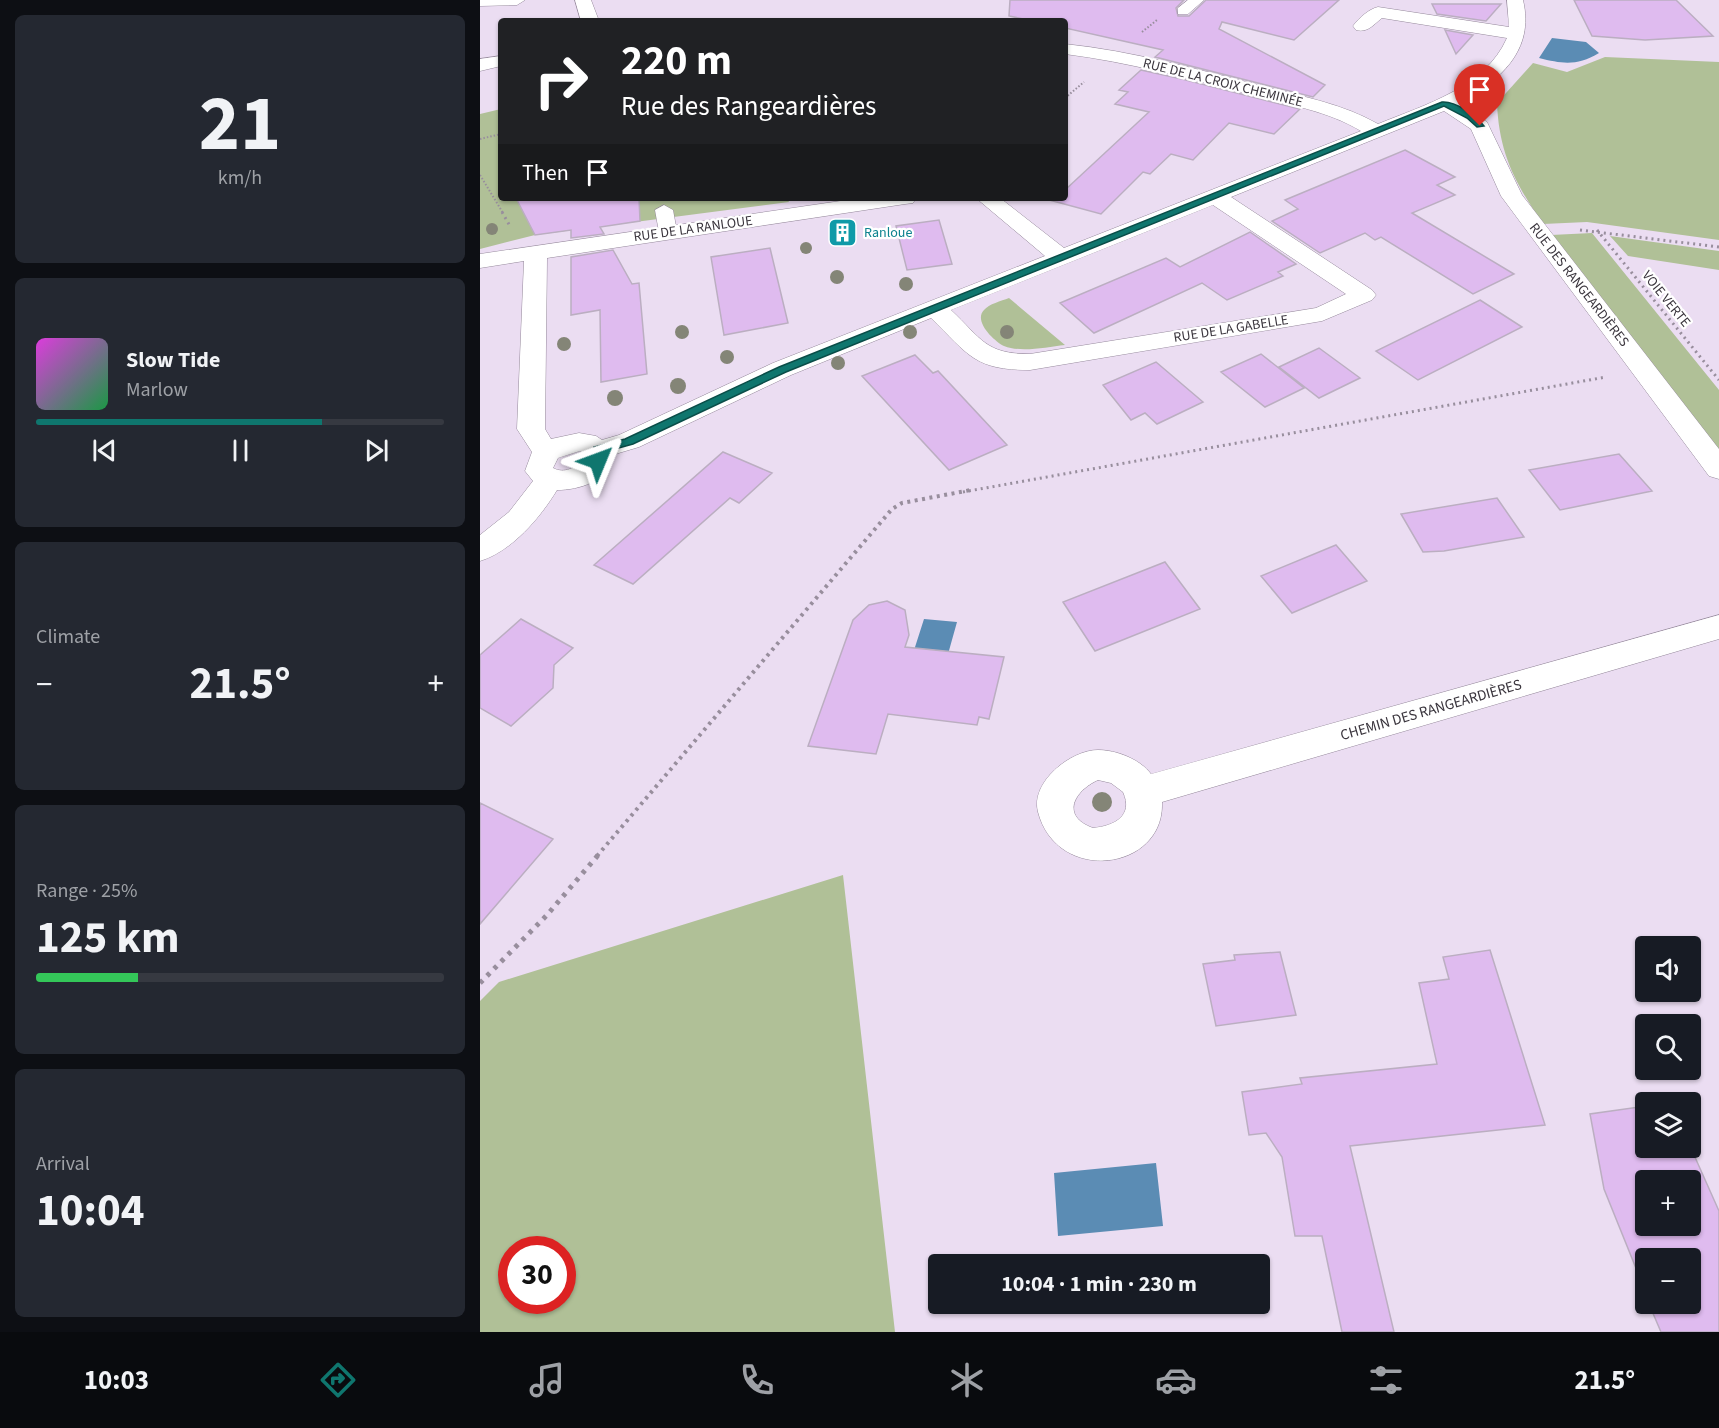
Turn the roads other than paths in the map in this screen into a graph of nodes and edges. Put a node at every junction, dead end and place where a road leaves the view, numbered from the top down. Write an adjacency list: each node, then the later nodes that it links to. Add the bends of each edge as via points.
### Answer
1 (517, 0): 5 (street)
2 (583, 0): 7 (street)
3 (1197, 0): 6 (lane)
4 (1515, 0): 9 (street, via 1520,15)
5 (480, 2)
6 (1183, 11)
7 (589, 18)
8 (1362, 26): 9 (street, via 1378,12)
9 (1517, 34): 13 (street, via 1508,54 1490,74)
10 (1068, 49): 14 (street, RUE DE LA CROIX CHEMINÉE, via 1150,63 1255,90 1341,114)
11 (498, 62): 12 (street)
12 (480, 65)
13 (1445, 104): 14 (street); 25 (street, RUE DES RANGEARDIÈRES, via 1480,126 1512,196)
14 (1376, 131): 15 (street)
15 (1214, 196): 21 (street); 23 (street, RUE DE LA GABELLE, via 1364,295 1322,314 1030,362 1004,362 982,355)
16 (884, 201): 19 (street, RUE DE LA RANLOUE)
17 (991, 201): 21 (street)
18 (664, 210): 19 (lane)
19 (668, 232): 20 (street, RUE DE LA RANLOUE)
20 (536, 253): 22 (street, RUE DE LA RANLOUE); 24 (street, via 531,429)
21 (1061, 257): 23 (street)
22 (480, 261)
23 (935, 308): 24 (street, via 749,384 629,441 598,450 598,461 586,473 568,480)
24 (549, 465): 26 (street, via 537,501 523,517)
25 (1719, 469)
26 (480, 550)
27 (1719, 627): 28 (street, CHEMIN DES RANGEARDIÈRES)
28 (1142, 792)

